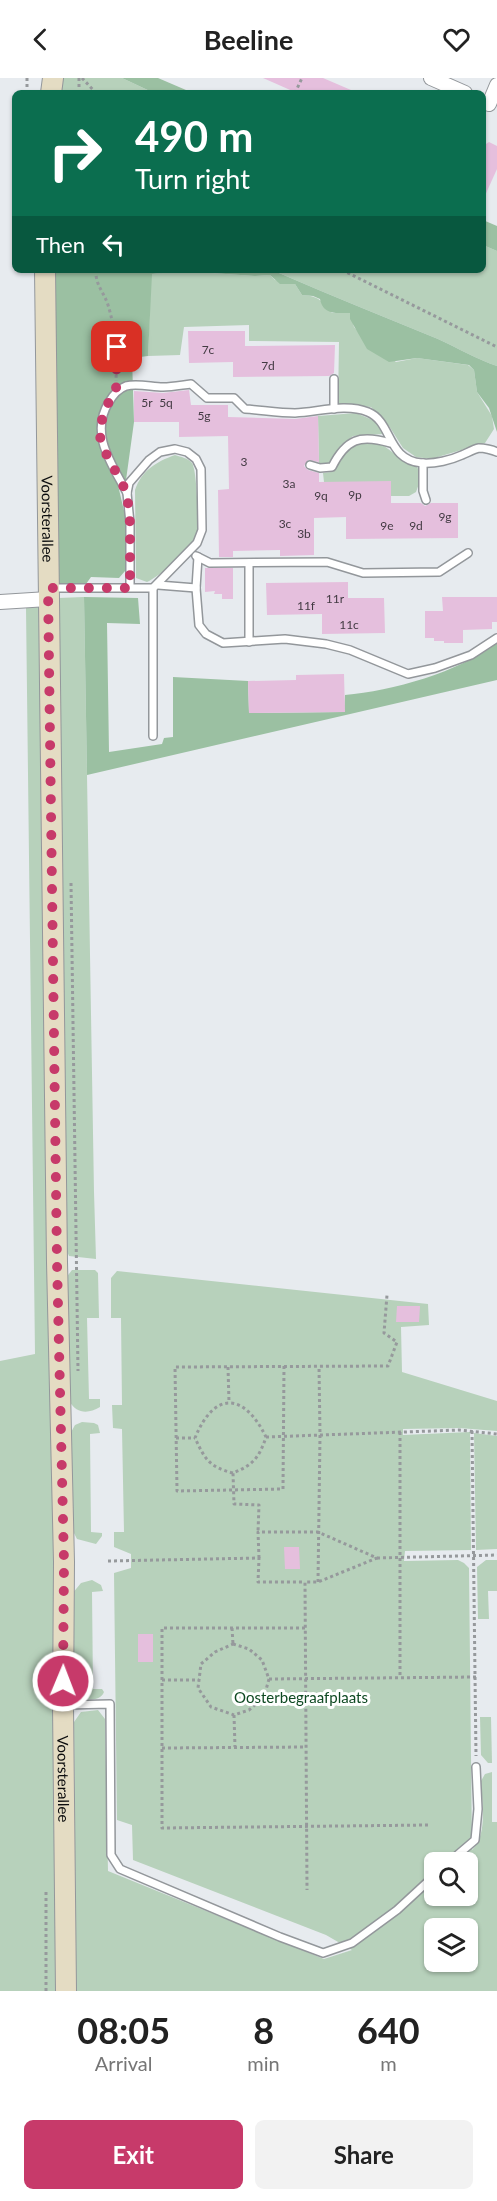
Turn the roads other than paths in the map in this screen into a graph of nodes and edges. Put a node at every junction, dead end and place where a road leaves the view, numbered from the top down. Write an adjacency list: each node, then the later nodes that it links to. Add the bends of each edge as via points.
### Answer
1 (432, 78): 3 (street)
2 (497, 86): 4 (street)
3 (458, 90)
4 (490, 104)
5 (45, 273): 21 (main road, Voorsterallee)
6 (334, 379): 7 (lane)
7 (334, 409): 8 (lane, via 369,412 378,418); 12 (lane, via 294,413 245,409 234,398 207,398 191,384 127,386 116,392 107,405 100,436)
8 (390, 443): 10 (lane, via 401,455); 11 (lane, via 362,438 347,445 332,467)
9 (497, 452): 10 (lane, via 479,448 452,459)
10 (423, 463): 13 (lane)
11 (310, 465)
12 (127, 493): 14 (lane, via 134,475 160,452 175,449 196,459 201,468 202,530); 19 (lane)
13 (426, 500)
14 (188, 552): 16 (lane); 18 (lane)
15 (468, 553): 17 (lane, via 439,572 363,573 327,562)
16 (198, 557): 17 (lane, via 210,563); 20 (lane)
17 (249, 563): 24 (lane)
18 (156, 586): 19 (lane); 20 (lane); 25 (lane)
19 (130, 588): 21 (lane)
20 (196, 588): 24 (lane, via 200,625 206,634 223,643)
21 (48, 594): 22 (street); 26 (main road, Voorsterallee)
22 (0, 602)
23 (497, 638): 24 (lane, via 471,656 408,674 326,644 285,639)
24 (249, 642)
25 (153, 736)
26 (63, 1705): 29 (lane, via 110,1704 111,1854 120,1869 322,1953 352,1943); 30 (main road, Voorsterallee)
27 (476, 1767): 28 (lane, via 475,1840)
28 (461, 1852)
29 (424, 1885)
30 (66, 1991)

